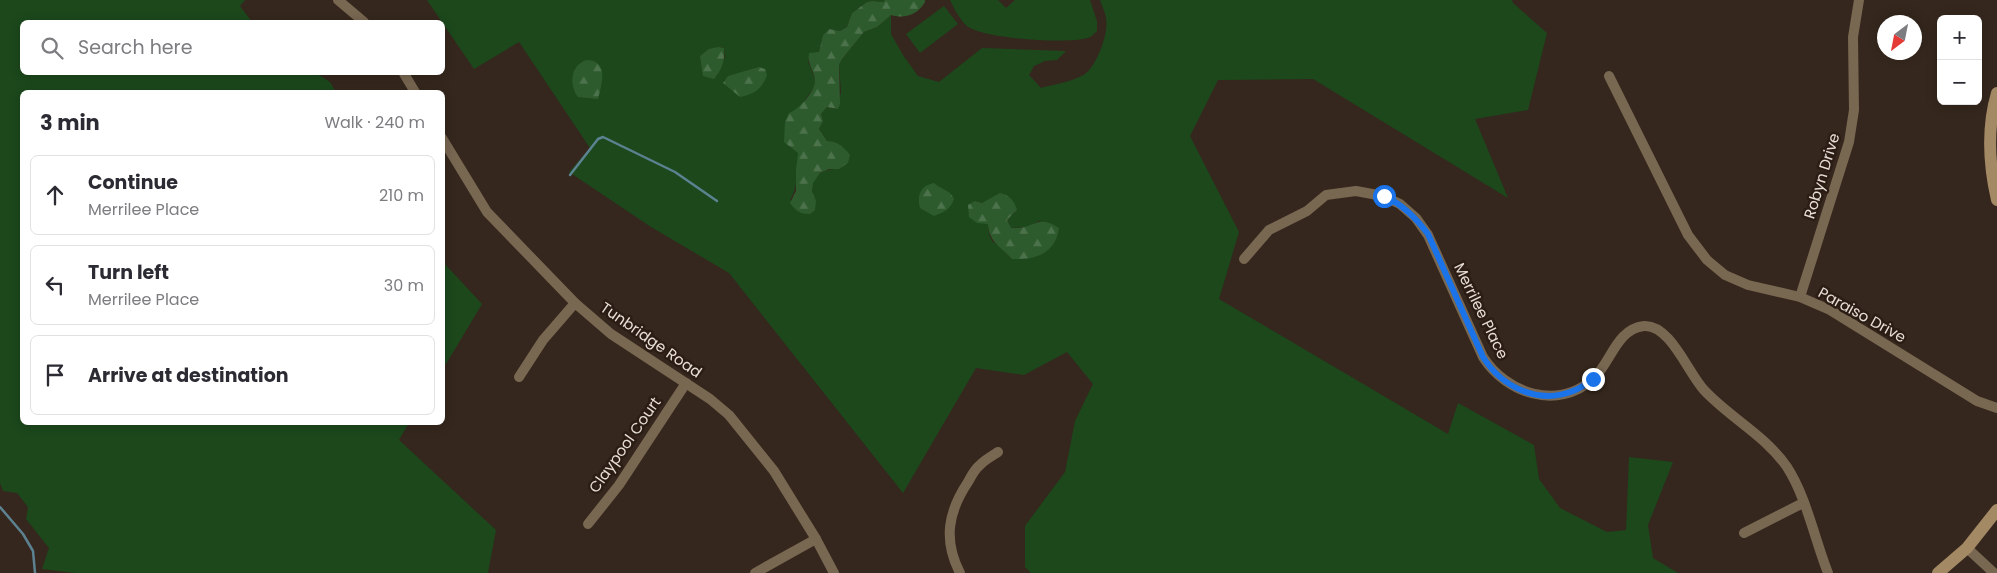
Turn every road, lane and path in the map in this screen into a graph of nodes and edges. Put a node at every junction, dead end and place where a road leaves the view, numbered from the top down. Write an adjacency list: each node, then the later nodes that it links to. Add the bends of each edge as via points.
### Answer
1 (338, 0): 3 (street)
2 (1859, 0): 11 (street, Robyn Drive, via 1852,37 1854,110 1849,142)
3 (362, 20)
4 (405, 75): 6 (street)
5 (1609, 76): 11 (street, Paraiso Drive, via 1688,235 1707,260 1725,275 1748,285)
6 (414, 90)
7 (1997, 93): 9 (street, via 1990,150)
8 (445, 143): 12 (street, Tunbridge Road, via 487,212)
9 (1997, 200)
10 (1244, 259): 17 (street, Merrilee Place, via 1269,230 1307,211 1326,195 1356,191 1384,196 1400,204 1428,234 1483,357 1491,370 1507,383 1531,394 1553,396 1574,391 1593,379 1619,340 1631,330 1645,326 1656,329 1668,337 1703,389 1765,441 1787,468)
11 (1800, 297): 15 (street, Paraiso Drive, via 1830,310 1977,401)
12 (575, 303): 13 (street, via 543,340); 14 (street, Tunbridge Road, via 611,334)
13 (519, 378)
14 (686, 383): 19 (street, Claypool Court, via 619,485); 21 (street, Tunbridge Road, via 729,416 774,471)
15 (1997, 408)
16 (998, 452): 25 (street, via 979,465 957,498 950,519 948,537 954,563)
17 (1803, 503): 20 (street); 26 (street, Merrilee Place)
18 (1997, 510): 22 (street)
19 (588, 524)
20 (1744, 533)
21 (816, 539): 23 (street); 24 (street, Tunbridge Road)
22 (1967, 548): 27 (street); 28 (street)
23 (755, 573)
24 (834, 573)
25 (960, 573)
26 (1828, 573)
27 (1938, 573)
28 (1994, 573)

